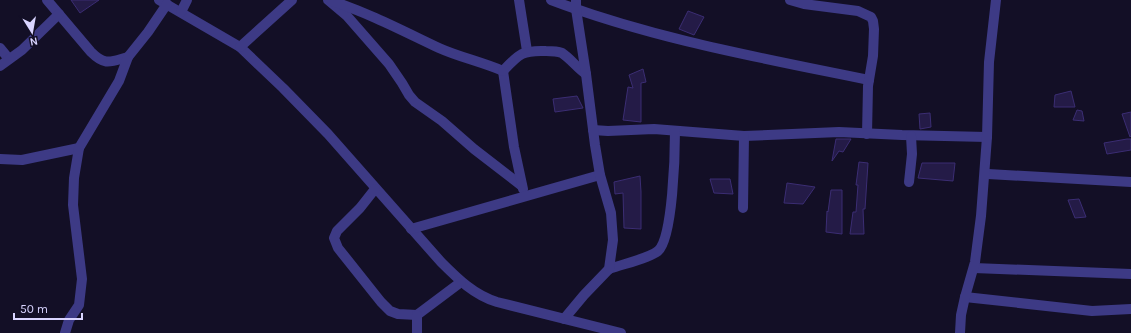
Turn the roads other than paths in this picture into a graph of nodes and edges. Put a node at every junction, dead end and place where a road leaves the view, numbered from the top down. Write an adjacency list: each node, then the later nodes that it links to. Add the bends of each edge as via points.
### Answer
1 (47, 0): 12 (street)
2 (187, 0): 11 (street)
3 (292, 0): 13 (street)
4 (328, 0): 19 (street, via 357,9 440,48); 35 (street, via 347,16 389,64 415,102)
5 (519, 0): 15 (street)
6 (552, 0): 10 (street)
7 (790, 0): 21 (street, via 858,12 871,17 874,36)
8 (996, 0): 27 (street, via 989,62)
9 (163, 2): 11 (street); 16 (street, via 148,32)
10 (576, 5): 20 (street); 21 (street, via 683,41)
11 (181, 12): 13 (street)
12 (59, 14): 16 (street, via 98,59 112,62); 17 (street, via 22,50)
13 (240, 47): 34 (street, via 328,134)
14 (0, 48): 17 (street)
15 (527, 51): 19 (street); 20 (street, via 556,51)
16 (128, 57): 28 (street, via 119,81)
17 (9, 59): 18 (street)
18 (0, 66)
19 (503, 70): 35 (street)
20 (586, 74): 22 (street)
21 (869, 80): 24 (street)
22 (593, 130): 23 (street); 31 (street)
23 (675, 131): 25 (street); 39 (street, via 674,181 663,244 648,256)
24 (866, 134): 25 (street, via 839,132); 26 (street)
25 (744, 136): 36 (street)
26 (911, 136): 27 (street); 32 (street)
27 (986, 137): 38 (street, via 981,216)
28 (79, 148): 29 (street, via 22,160); 47 (street, via 73,205 82,279 79,304)
29 (0, 159)
30 (988, 174): 33 (street)
31 (600, 175): 35 (street); 39 (street, via 613,227)
32 (909, 182)
33 (1131, 182)
34 (375, 189): 37 (street); 44 (street, via 337,231 334,238 338,248 390,311 398,314)
35 (524, 190): 37 (street)
36 (743, 208)
37 (411, 229): 41 (street)
38 (974, 268): 40 (street); 42 (street)
39 (609, 269): 45 (street)
40 (1131, 274)
41 (462, 282): 44 (street); 45 (street, via 487,299)
42 (965, 297): 43 (street, via 1092,311); 50 (street)
43 (1131, 309)
44 (417, 314): 48 (street)
45 (564, 319): 46 (street)
46 (597, 330): 49 (street)
47 (65, 333)
48 (417, 333)
49 (621, 333)
50 (960, 333)

